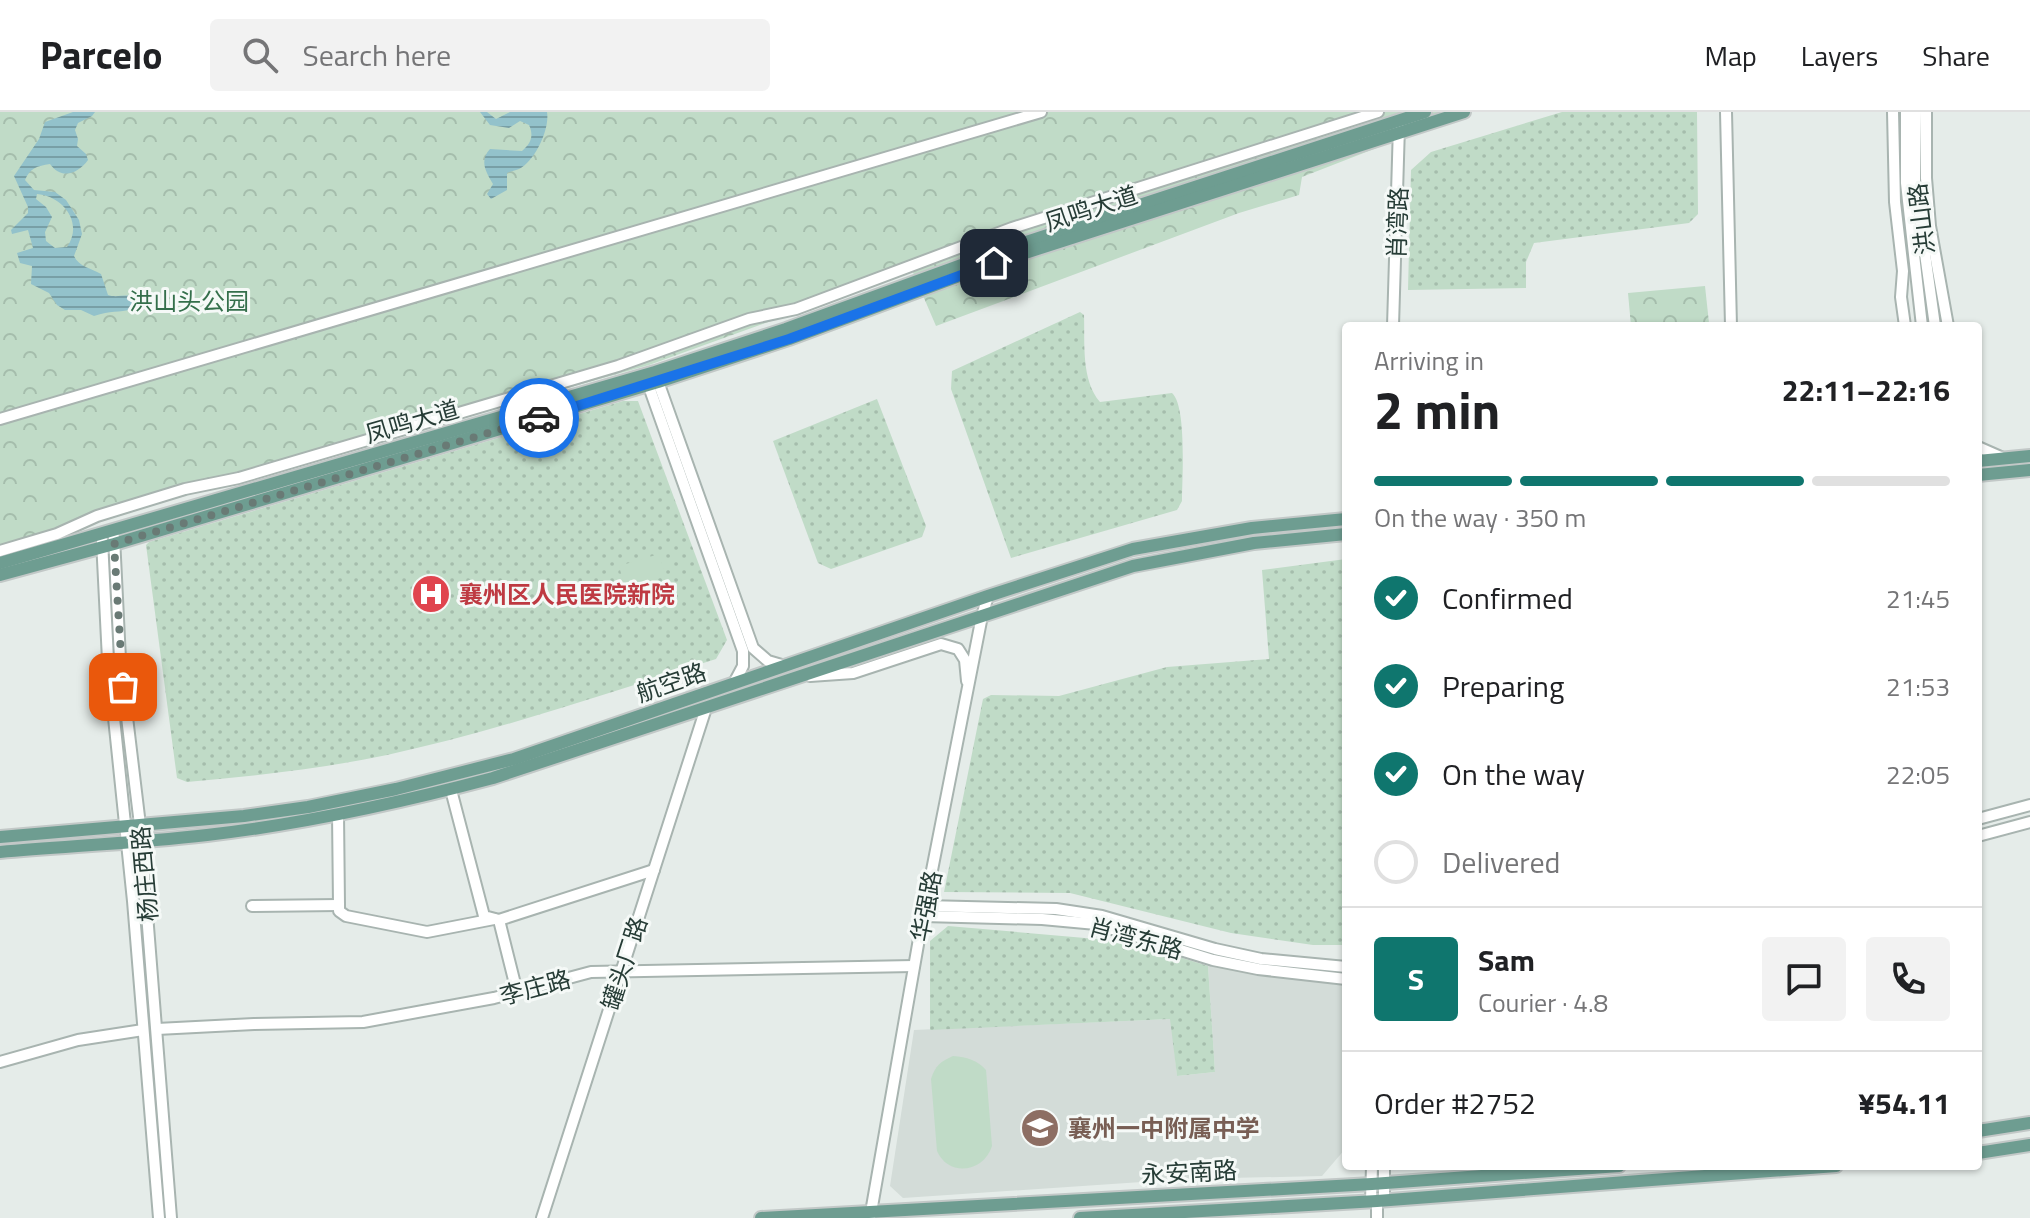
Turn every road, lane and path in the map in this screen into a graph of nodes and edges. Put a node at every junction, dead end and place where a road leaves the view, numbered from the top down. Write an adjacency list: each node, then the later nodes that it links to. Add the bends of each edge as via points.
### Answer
1 (1041, 112): 18 (street)
2 (1378, 112): 28 (street, via 966,244 796,309 749,319 618,366 239,478 185,489)
3 (1425, 112): 10 (main road, 凤鸣大道)
4 (1464, 112): 10 (main road, 凤鸣大道)
5 (1726, 112): 12 (street)
6 (1893, 112): 13 (street)
7 (1906, 112): 14 (street, 洪山路, via 1906,183)
8 (1916, 112): 15 (street, 洪山路, via 1915,181)
9 (1926, 112): 16 (street, via 1930,226)
10 (1399, 126): 11 (street, 肖湾路); 17 (main road, 凤鸣大道, via 786,329)
11 (1393, 322)
12 (1731, 322)
13 (1904, 322)
14 (1922, 322)
15 (1934, 322)
16 (1947, 322)
17 (652, 379): 27 (main road, 凤鸣大道); 33 (street, via 753,648); 35 (street, via 743,651 743,666)
18 (0, 419)
19 (1982, 449): 21 (street)
20 (2030, 456): 21 (main road)
21 (2005, 458): 22 (main road)
22 (1982, 461)
23 (2030, 470): 24 (main road)
24 (1982, 475)
25 (1342, 519): 31 (main road, 航空路, via 1252,528 1133,549)
26 (1342, 534): 32 (main road, 航空路, via 1254,543 1133,566)
27 (108, 539): 29 (main road, 凤鸣大道); 30 (main road, 凤鸣大道); 43 (street, 杨庄西路); 44 (street, 杨庄西路, via 108,660)
28 (0, 551)
29 (0, 563)
30 (0, 575)
31 (988, 596): 32 (street, 华强路); 33 (main road, 航空路)
32 (982, 616): 34 (main road, 航空路); 36 (street, 华强路)
33 (785, 666): 35 (main road, 航空路)
34 (796, 678): 36 (street, via 853,673 941,644 958,649 965,660); 37 (main road, 航空路)
35 (734, 683): 43 (main road, 航空路, via 514,759 396,789 308,807)
36 (968, 693): 53 (street, 华强路)
37 (706, 708): 38 (main road, 航空路); 50 (street, 罐头厂路)
38 (451, 790): 40 (main road, 航空路); 54 (street, via 484,916)
39 (2030, 805): 41 (street)
40 (338, 814): 47 (main road, 航空路); 51 (street)
41 (1982, 818)
42 (2030, 822): 45 (street)
43 (140, 825): 44 (main road, 航空路); 47 (street, 杨庄西路)
44 (124, 827): 46 (main road, 航空路); 48 (street, 杨庄西路)
45 (1982, 835)
46 (0, 837)
47 (141, 841): 48 (main road, 航空路); 60 (street, 杨庄西路)
48 (125, 842): 49 (main road, 航空路); 61 (street, 杨庄西路)
49 (0, 852)
50 (654, 870): 54 (street); 57 (street, 罐头厂路)
51 (339, 905): 52 (street); 54 (street, via 346,916 427,932)
52 (252, 906)
53 (924, 911): 55 (street, 华强路); 56 (street, 肖湾东路, via 1056,909 1102,916 1261,959); 58 (street, 肖湾东路, via 1096,924 1213,960)
54 (496, 920): 59 (street)
55 (914, 966): 57 (street, 李庄路); 73 (street, 华强路)
56 (1342, 967)
57 (622, 971): 59 (street, 李庄路, via 591,972); 76 (street, 罐头厂路)
58 (1342, 979)
59 (517, 992): 60 (street, 李庄路, via 363,1022)
60 (157, 1029): 75 (street, 杨庄西路)
61 (143, 1030): 62 (street, via 78,1040); 74 (street, 杨庄西路)
62 (0, 1062)
63 (2030, 1123): 64 (main road)
64 (1982, 1130)
65 (2030, 1145): 66 (main road)
66 (1982, 1152)
67 (1373, 1170): 71 (street)
68 (1383, 1170): 71 (street)
69 (1562, 1170): 71 (main road, 永安南路)
70 (1784, 1170): 72 (main road, 永安南路)
71 (1378, 1183): 72 (street); 73 (main road, 永安南路)
72 (1378, 1201): 78 (main road, 永安南路); 79 (street)
73 (871, 1215): 77 (main road, 永安南路)
74 (159, 1218)
75 (171, 1218)
76 (542, 1218)
77 (761, 1218)
78 (1080, 1218)
79 (1377, 1218)

